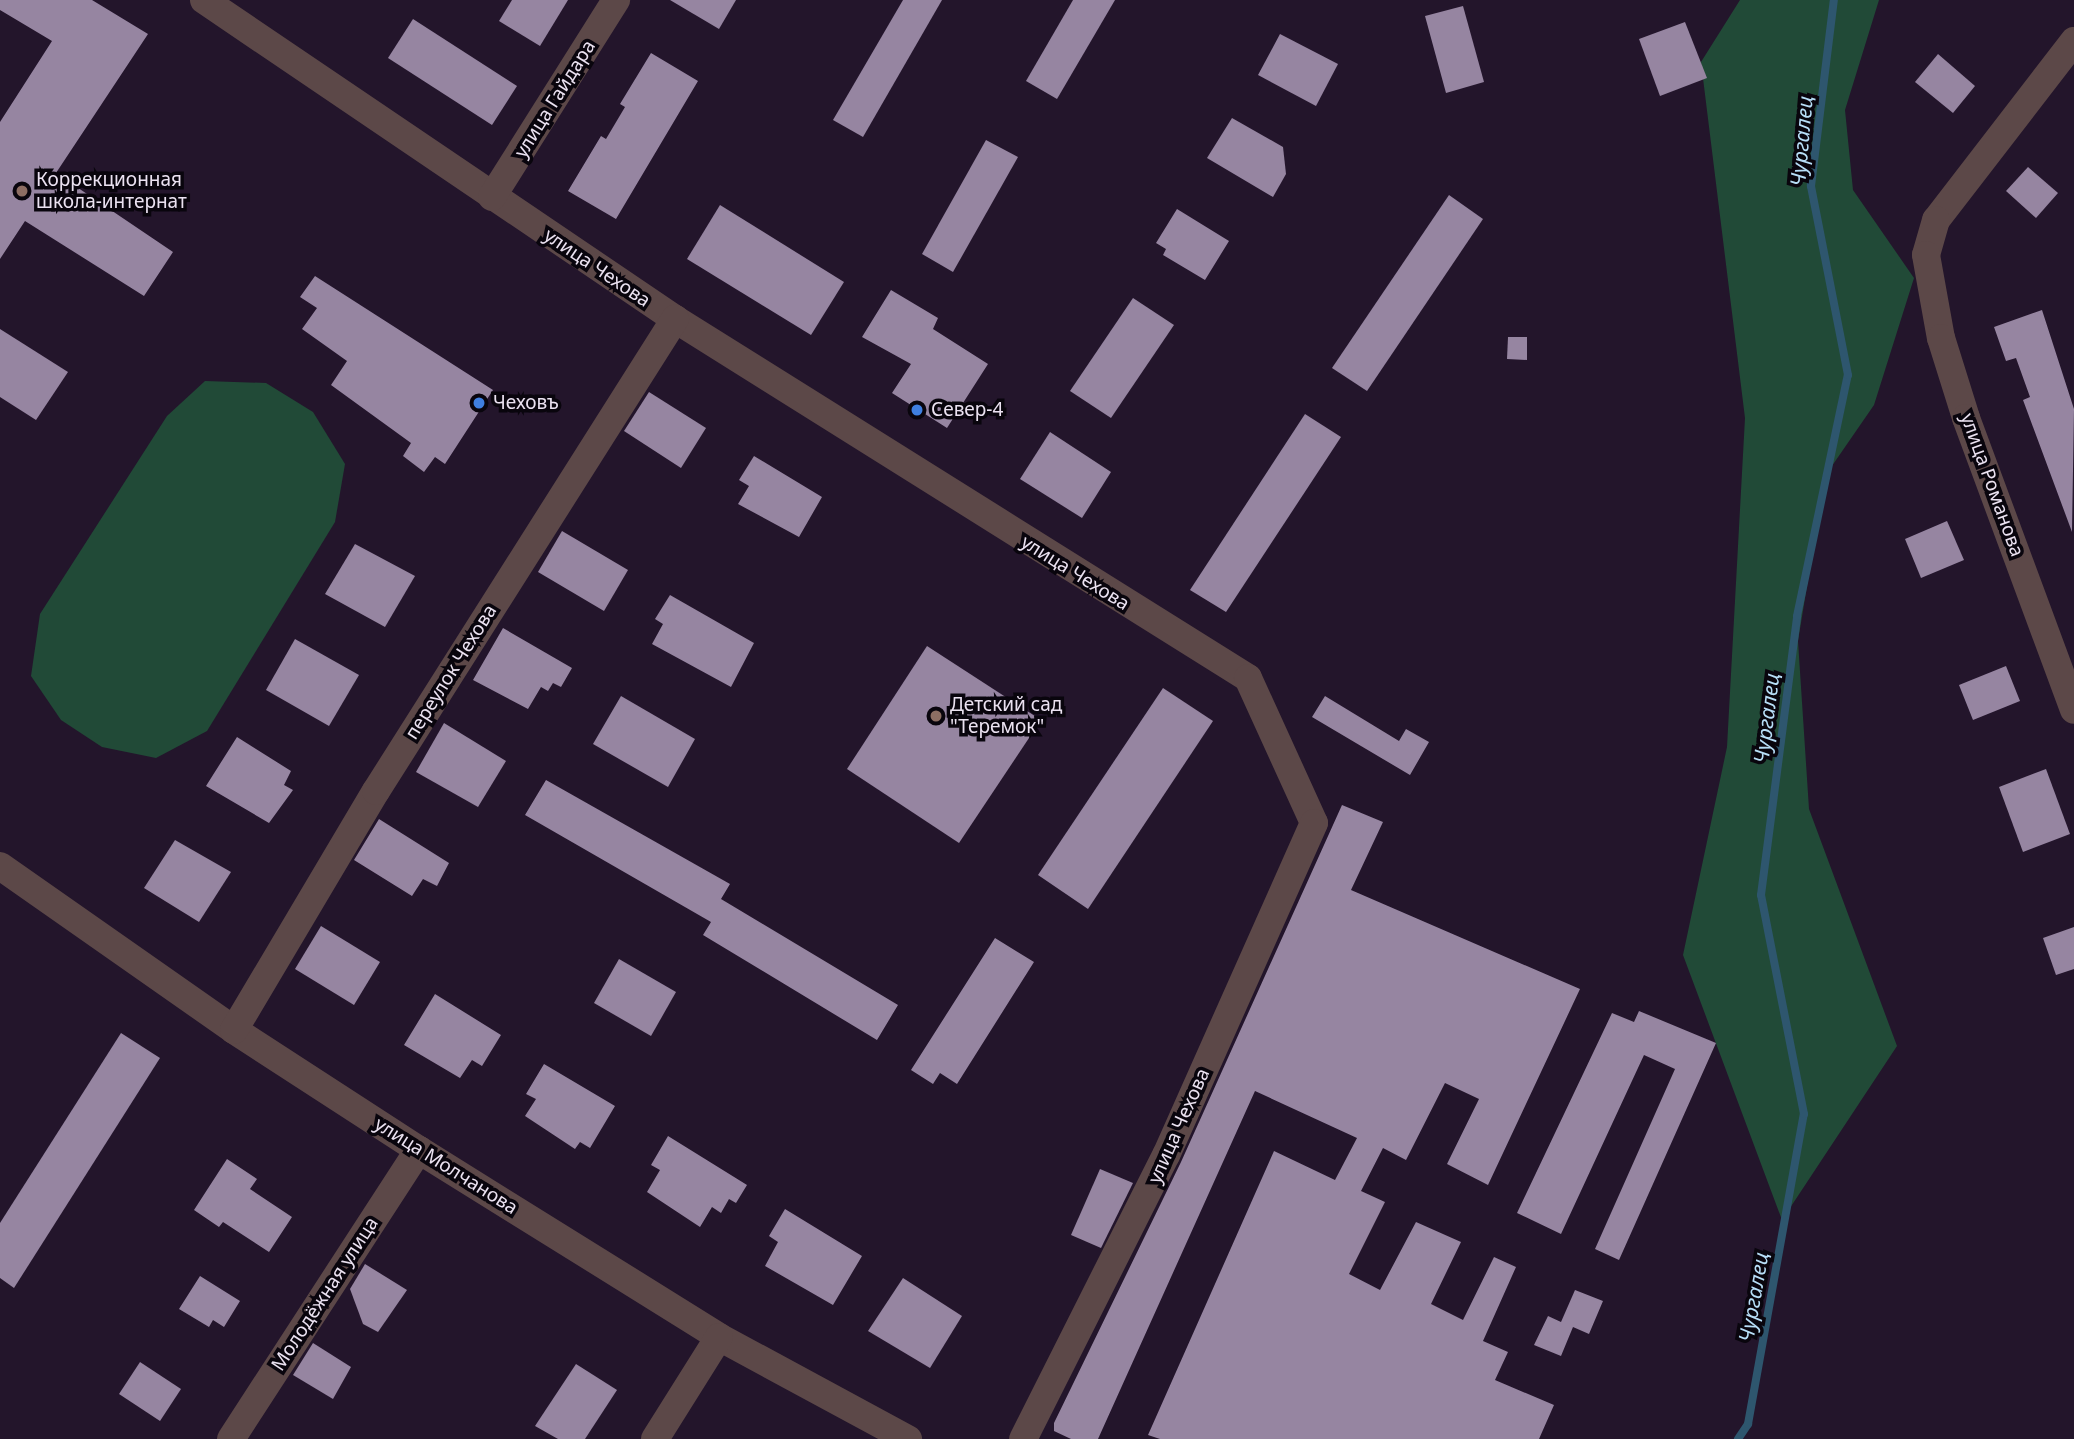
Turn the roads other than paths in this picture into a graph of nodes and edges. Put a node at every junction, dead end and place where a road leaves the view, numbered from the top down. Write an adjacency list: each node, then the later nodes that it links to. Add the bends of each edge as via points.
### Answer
1 (204, 0): 4 (street, улица Чехова)
2 (617, 0): 4 (street, улица Гайдара)
3 (2074, 41): 6 (street, улица Романова, via 1936,220 1926,256 1941,338 1966,418)
4 (492, 197): 5 (street, улица Чехова)
5 (674, 320): 8 (street, переулок Чехова, via 376,791); 14 (street, улица Чехова, via 1248,678 1314,823 1166,1155)
6 (2074, 710)
7 (0, 866): 8 (street, улица Молчанова)
8 (234, 1030): 9 (street, улица Молчанова)
9 (419, 1150): 10 (street, улица Молчанова); 11 (street, Молодёжная улица)
10 (719, 1337): 12 (street); 13 (street, улица Молчанова)
11 (231, 1439)
12 (655, 1439)
13 (908, 1439)
14 (1023, 1439)

